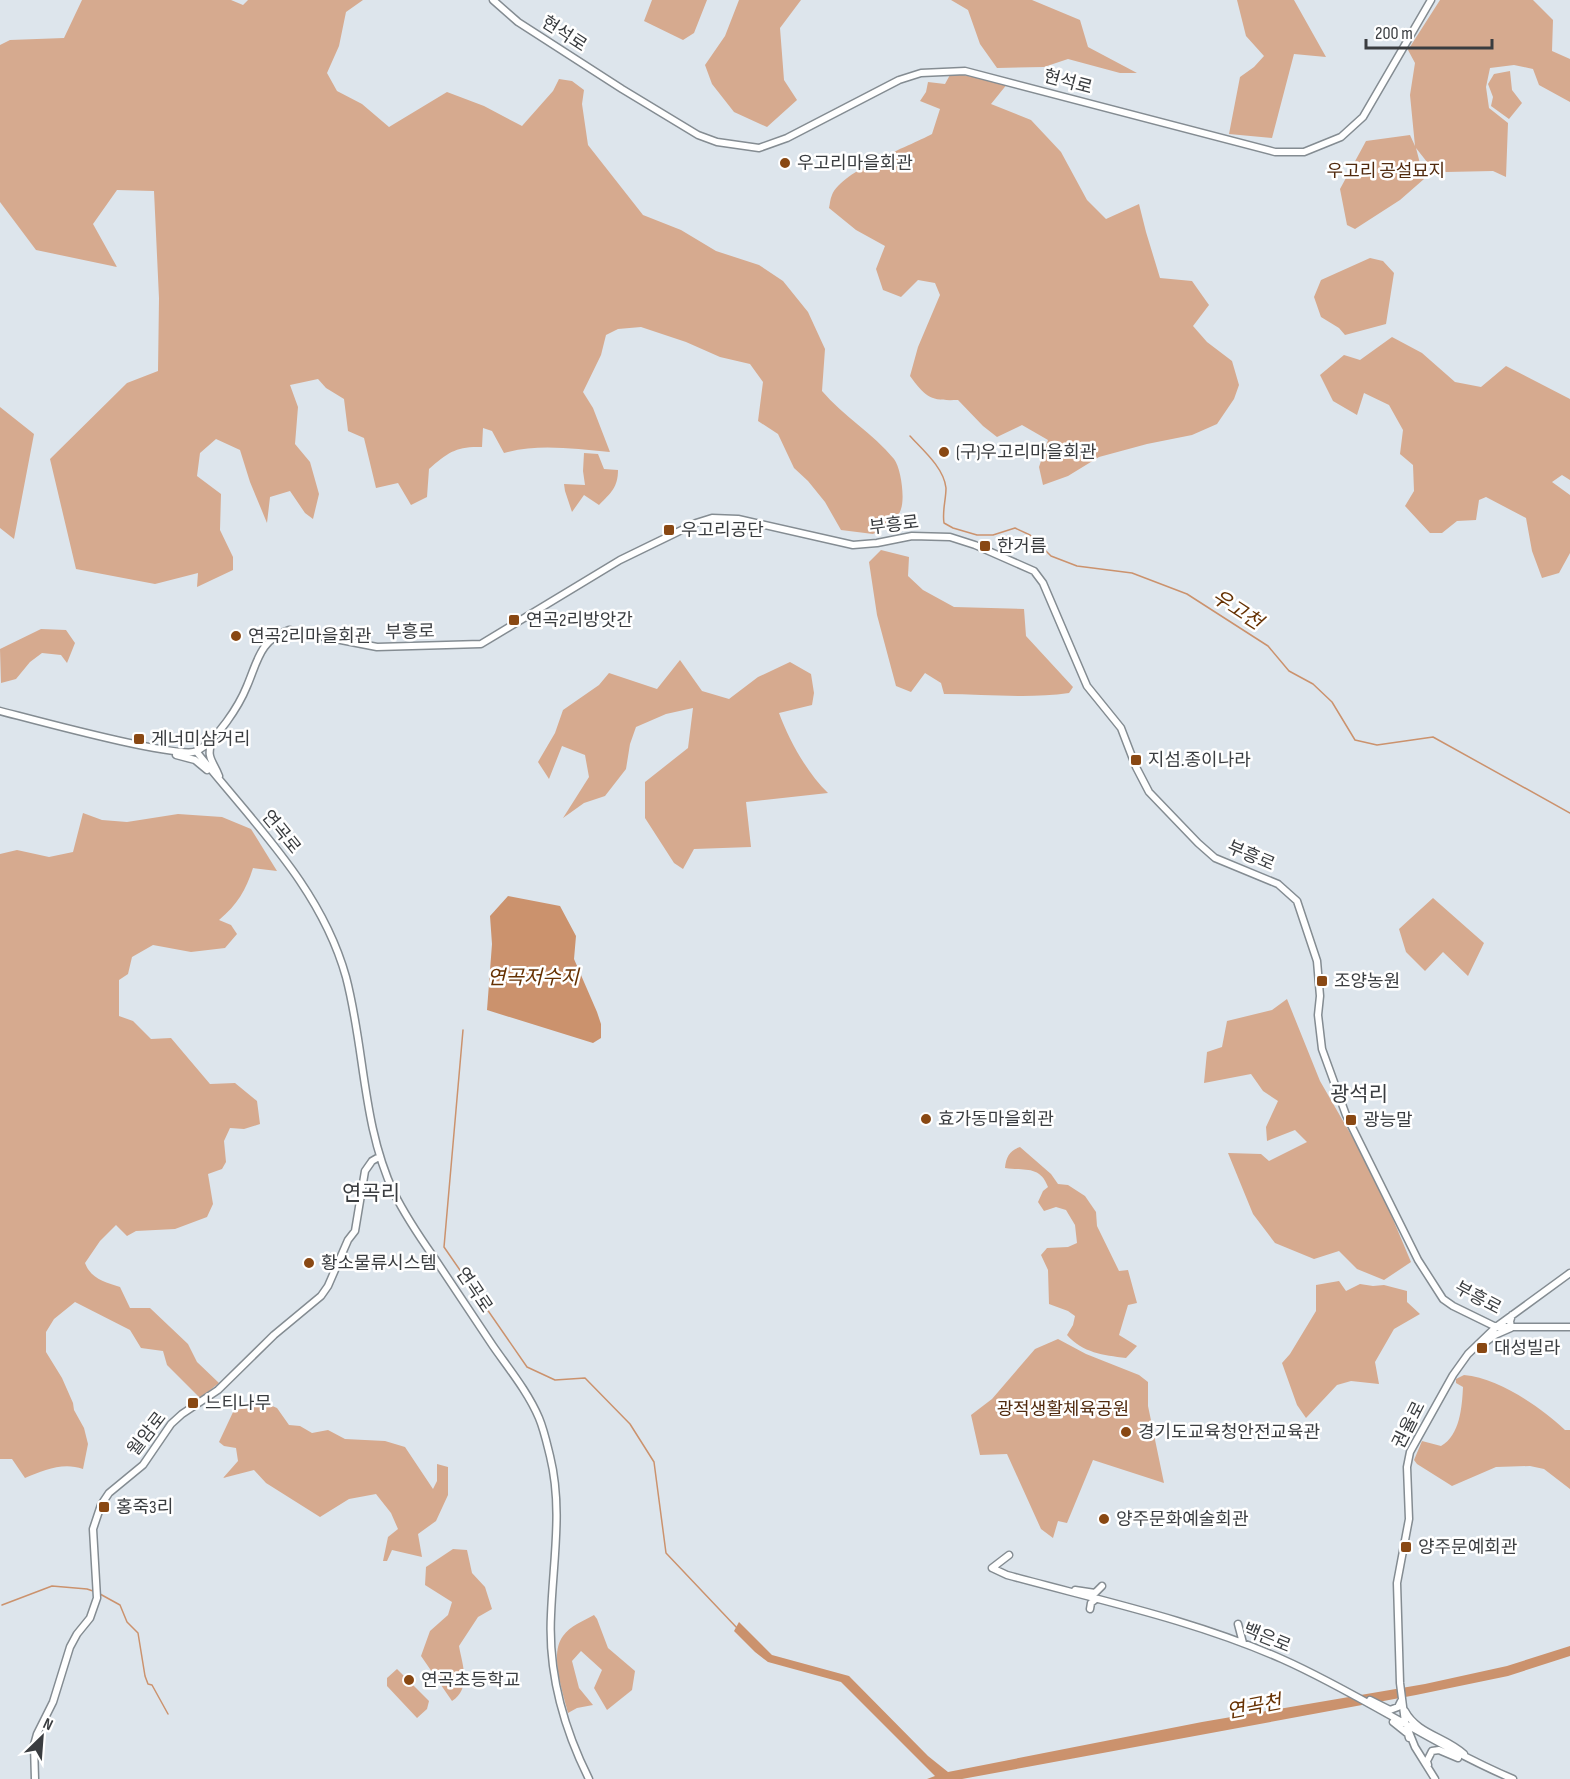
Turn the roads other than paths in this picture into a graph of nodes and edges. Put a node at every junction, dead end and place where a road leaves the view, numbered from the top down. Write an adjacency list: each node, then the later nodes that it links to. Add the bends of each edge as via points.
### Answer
1 (493, 0): 2 (street, 현석로, via 518,22 643,103 712,140 759,148 787,138 899,80 921,73 965,71 1275,152 1304,152 1341,136 1363,117)
2 (1431, 0)
3 (0, 711): 5 (street)
4 (214, 737): 6 (street, 부흥로); 8 (street, via 210,758); 11 (street, 부흥로, via 243,697 262,651 278,634 289,630 377,647 481,644 620,560 712,518 738,519 853,545 912,536 950,537 1034,571 1043,583 1088,686 1121,728 1149,792 1215,858 1278,884 1297,901 1320,977 1318,1015 1322,1049 1346,1115 1435,1288 1443,1299)
5 (158, 749): 6 (street); 7 (street, via 195,760)
6 (196, 752): 7 (street, 연곡로)
7 (215, 775): 8 (street, 연곡로)
8 (221, 783): 9 (street, 연곡로, via 275,846 328,926 355,1021)
9 (379, 1157): 30 (street, 월암로, via 365,1171 355,1232 321,1296 218,1390 174,1421 143,1465 104,1500 96,1514 93,1529 98,1593 90,1618 70,1647 53,1702 35,1739); 31 (street, 연곡로, via 410,1221 539,1418 557,1502 550,1615 552,1667 570,1738)
10 (1570, 1273): 12 (street, 권율로)
11 (1469, 1314): 13 (street, 부흥로); 16 (street, via 1482,1325)
12 (1513, 1315): 13 (street, 권율로); 15 (street)
13 (1496, 1327): 15 (street, 부흥로); 16 (street, 권율로)
14 (1570, 1327): 15 (street, 부흥로)
15 (1511, 1328): 17 (street)
16 (1483, 1339): 17 (street, 권율로)
17 (1475, 1347): 24 (street, 권율로, via 1453,1375 1408,1459 1409,1519 1397,1583)
18 (1009, 1555): 19 (street, 백은로, via 992,1568)
19 (1054, 1588): 20 (street, 백은로); 20 (street, via 1095,1593 1102,1586)
20 (1097, 1599): 21 (street); 23 (street, 백은로)
21 (1090, 1609)
22 (1238, 1624): 23 (street)
23 (1243, 1644): 25 (street, 백은로)
24 (1401, 1702): 25 (street, via 1394,1710); 26 (street); 27 (street, via 1413,1723)
25 (1375, 1706): 26 (street, 백은로); 29 (street, via 1408,1734)
26 (1407, 1727): 27 (street, 백은로); 29 (street)
27 (1468, 1758): 28 (street, 백은로)
28 (1478, 1764): 32 (street, via 1432,1751 1427,1761); 33 (street, 백은로)
29 (1429, 1770): 32 (street)
30 (35, 1779)
31 (589, 1779)
32 (1435, 1779)
33 (1513, 1779)

